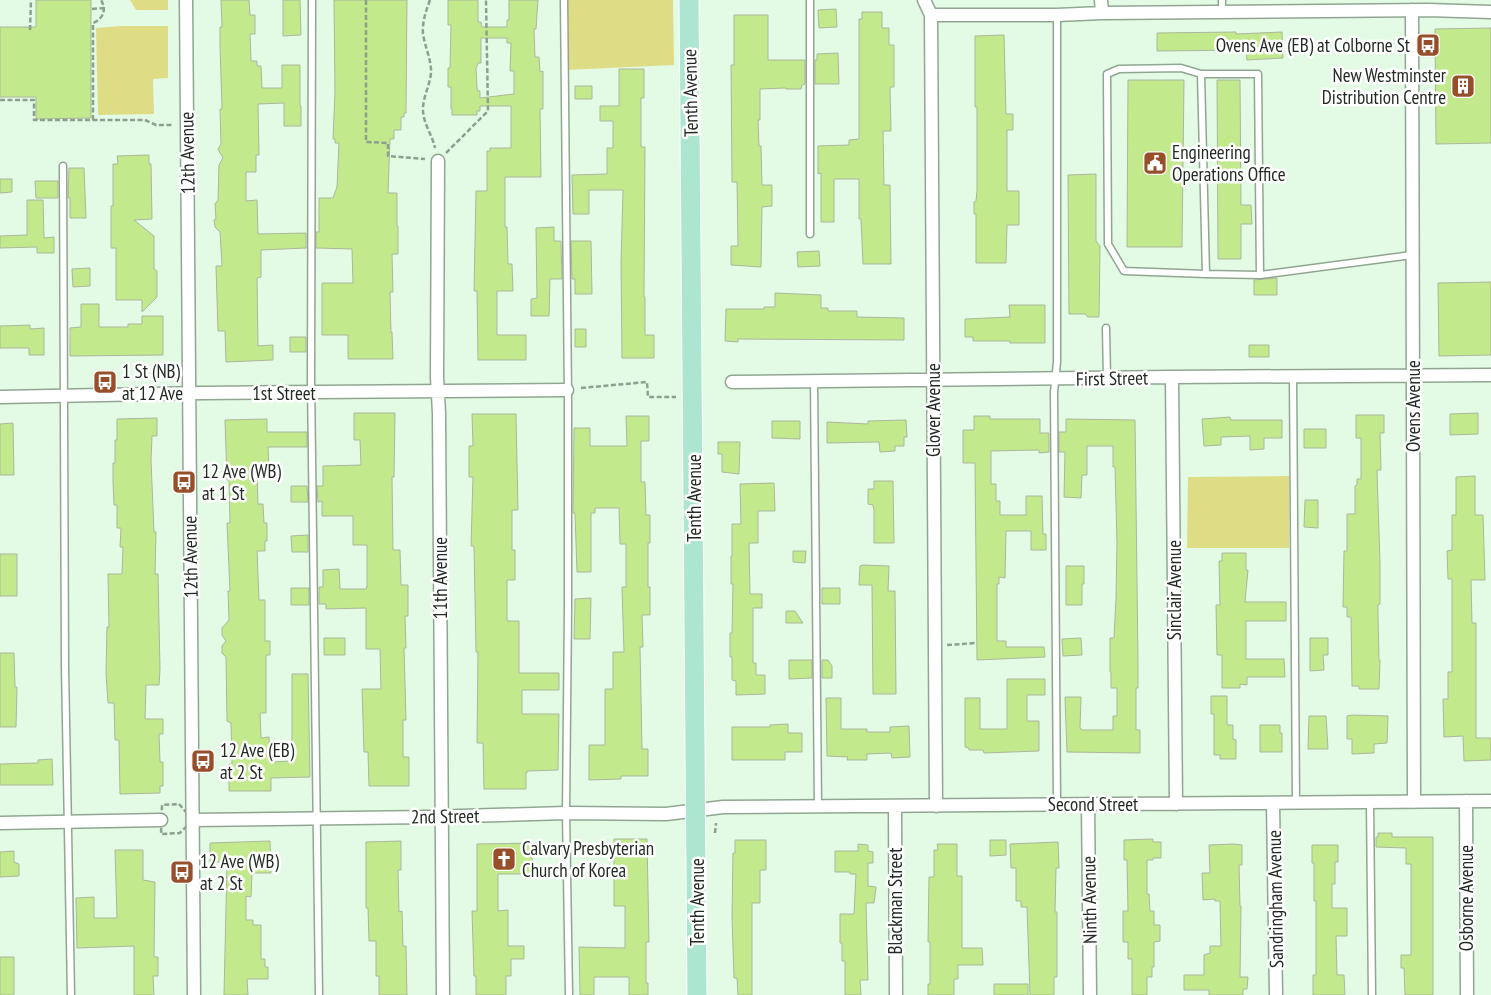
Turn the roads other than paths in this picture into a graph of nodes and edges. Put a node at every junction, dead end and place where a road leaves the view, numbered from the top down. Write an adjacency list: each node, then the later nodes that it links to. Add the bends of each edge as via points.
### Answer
1 (186, 0): 35 (street, 12th Avenue)
2 (312, 0): 34 (lane)
3 (564, 0): 32 (lane)
4 (810, 0): 18 (lane)
5 (924, 0): 13 (street)
6 (1101, 0): 12 (street)
7 (691, 6): 50 (main road, Tenth Avenue)
8 (1222, 6): 9 (street); 12 (street)
9 (1257, 6): 10 (street)
10 (1412, 10): 11 (street); 19 (street, Ovens Avenue)
11 (1491, 12)
12 (1102, 13): 14 (street)
13 (931, 14): 14 (street); 29 (street, Glover Avenue)
14 (1057, 16): 28 (lane)
15 (1201, 74): 20 (lane); 20 (lane, via 1181,68 1119,69 1107,74 1108,244 1124,271); 21 (lane, via 1258,74)
16 (438, 161): 33 (street, 11th Avenue)
17 (63, 166): 36 (lane)
18 (810, 234)
19 (1412, 255): 21 (lane); 25 (street, Ovens Avenue)
20 (1206, 274): 21 (lane)
21 (1260, 275)
22 (1106, 328): 27 (lane)
23 (1491, 375): 25 (street, First Street)
24 (1293, 376): 25 (street, First Street); 26 (street, First Street); 40 (lane)
25 (1412, 376): 42 (street, Ovens Avenue)
26 (1172, 377): 27 (street, First Street); 46 (street, Sinclair Avenue)
27 (1107, 378): 28 (street, First Street)
28 (1055, 379): 29 (street, First Street); 44 (lane)
29 (933, 380): 30 (street, First Street); 48 (street, Glover Avenue)
30 (814, 381): 31 (street, First Street); 49 (lane)
31 (732, 382)
32 (568, 390): 33 (street, 1st Street); 51 (lane)
33 (438, 391): 34 (street, 1st Street); 52 (street, 11th Avenue)
34 (312, 393): 35 (street, 1st Street); 53 (lane)
35 (188, 394): 36 (street, 1st Street); 55 (street, 12th Avenue)
36 (64, 396): 37 (street, 1st Street); 56 (lane)
37 (0, 397)
38 (1466, 801): 39 (street, Second Street); 42 (street, Second Street); 68 (street, Osborne Avenue)
39 (1491, 801)
40 (1296, 802): 41 (street, Second Street); 43 (street, Second Street)
41 (1370, 802): 42 (street, Second Street); 67 (lane)
42 (1414, 802)
43 (1273, 803): 46 (street, Second Street); 66 (street, Sandringham Avenue)
44 (1057, 804): 45 (street, Second Street); 48 (street, Second Street)
45 (1088, 804): 46 (street, Second Street); 65 (street, Ninth Avenue)
46 (1176, 804)
47 (895, 806): 48 (street, Second Street); 49 (street, Second Street); 64 (street, Blackman Street)
48 (936, 806)
49 (818, 807): 50 (street, Second Street)
50 (696, 810): 51 (street, 2nd Street, via 666,814); 63 (main road, Tenth Avenue)
51 (566, 813): 52 (street, 2nd Street); 62 (lane)
52 (442, 817): 53 (street, 2nd Street); 61 (street, 11th Avenue)
53 (317, 818): 55 (street, 2nd Street); 60 (lane)
54 (161, 820): 56 (street)
55 (193, 820): 59 (street, 12th Avenue)
56 (69, 822): 57 (street); 58 (lane)
57 (0, 823)
58 (70, 995)
59 (194, 995)
60 (319, 995)
61 (444, 995)
62 (569, 995)
63 (697, 995)
64 (896, 995)
65 (1090, 995)
66 (1276, 995)
67 (1372, 995)
68 (1467, 995)

